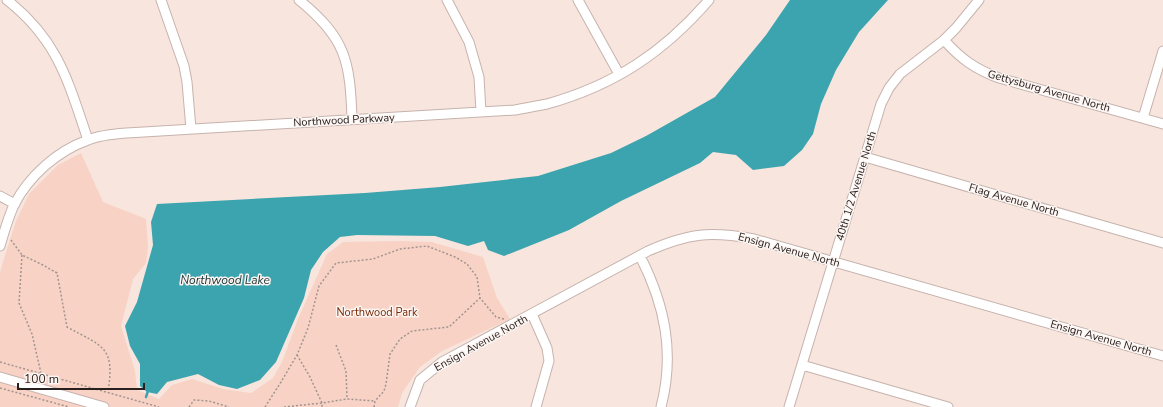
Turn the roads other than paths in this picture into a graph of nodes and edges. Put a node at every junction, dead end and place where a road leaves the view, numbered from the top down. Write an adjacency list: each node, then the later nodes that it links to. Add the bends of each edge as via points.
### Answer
1 (7, 0): 16 (street, via 22,12 50,45 62,66)
2 (161, 0): 15 (street, via 184,66)
3 (299, 0): 13 (street, via 324,23 343,52 351,86)
4 (447, 0): 11 (street, via 470,42 479,77)
5 (578, 0): 10 (street)
6 (710, 0): 10 (street, Northwood Parkway, via 666,44)
7 (979, 0): 8 (street, 40th 1/2 Avenue North)
8 (944, 40): 12 (street, Gettysburg Avenue North, via 969,64 999,78); 17 (street, 40th 1/2 Avenue North, via 900,74 889,88 881,104)
9 (1163, 51): 12 (street)
10 (619, 74): 11 (street, Northwood Parkway, via 579,93 547,104)
11 (481, 112): 13 (street, Northwood Parkway)
12 (1143, 118): 14 (street, Gettysburg Avenue North)
13 (352, 119): 15 (street, Northwood Parkway)
14 (1163, 124)
15 (191, 129): 16 (street, Northwood Parkway, via 127,133)
16 (88, 140): 19 (street, Northwood Parkway, via 50,161 35,176)
17 (865, 157): 20 (street, Flag Avenue North); 23 (street, 40th 1/2 Avenue North)
18 (0, 196): 19 (street)
19 (15, 204): 21 (street, Northwood Parkway)
20 (1163, 243)
21 (0, 246)
22 (640, 256): 23 (street, Ensign Avenue North, via 668,243 710,234 754,239); 24 (street, Ensign Avenue North); 32 (street, via 656,291 667,340 668,366)
23 (834, 262): 25 (street, Ensign Avenue North); 26 (street, 40th 1/2 Avenue North)
24 (532, 314): 30 (street, Ensign Avenue North, via 442,362 430,371 420,380); 31 (street, via 548,348 549,361)
25 (1163, 356)
26 (802, 365): 33 (street, 40th 1/2 Avenue North); 34 (street)
27 (0, 377): 28 (street)
28 (87, 405): 29 (street)
29 (104, 407)
30 (410, 407)
31 (536, 407)
32 (661, 407)
33 (789, 407)
34 (948, 407)

